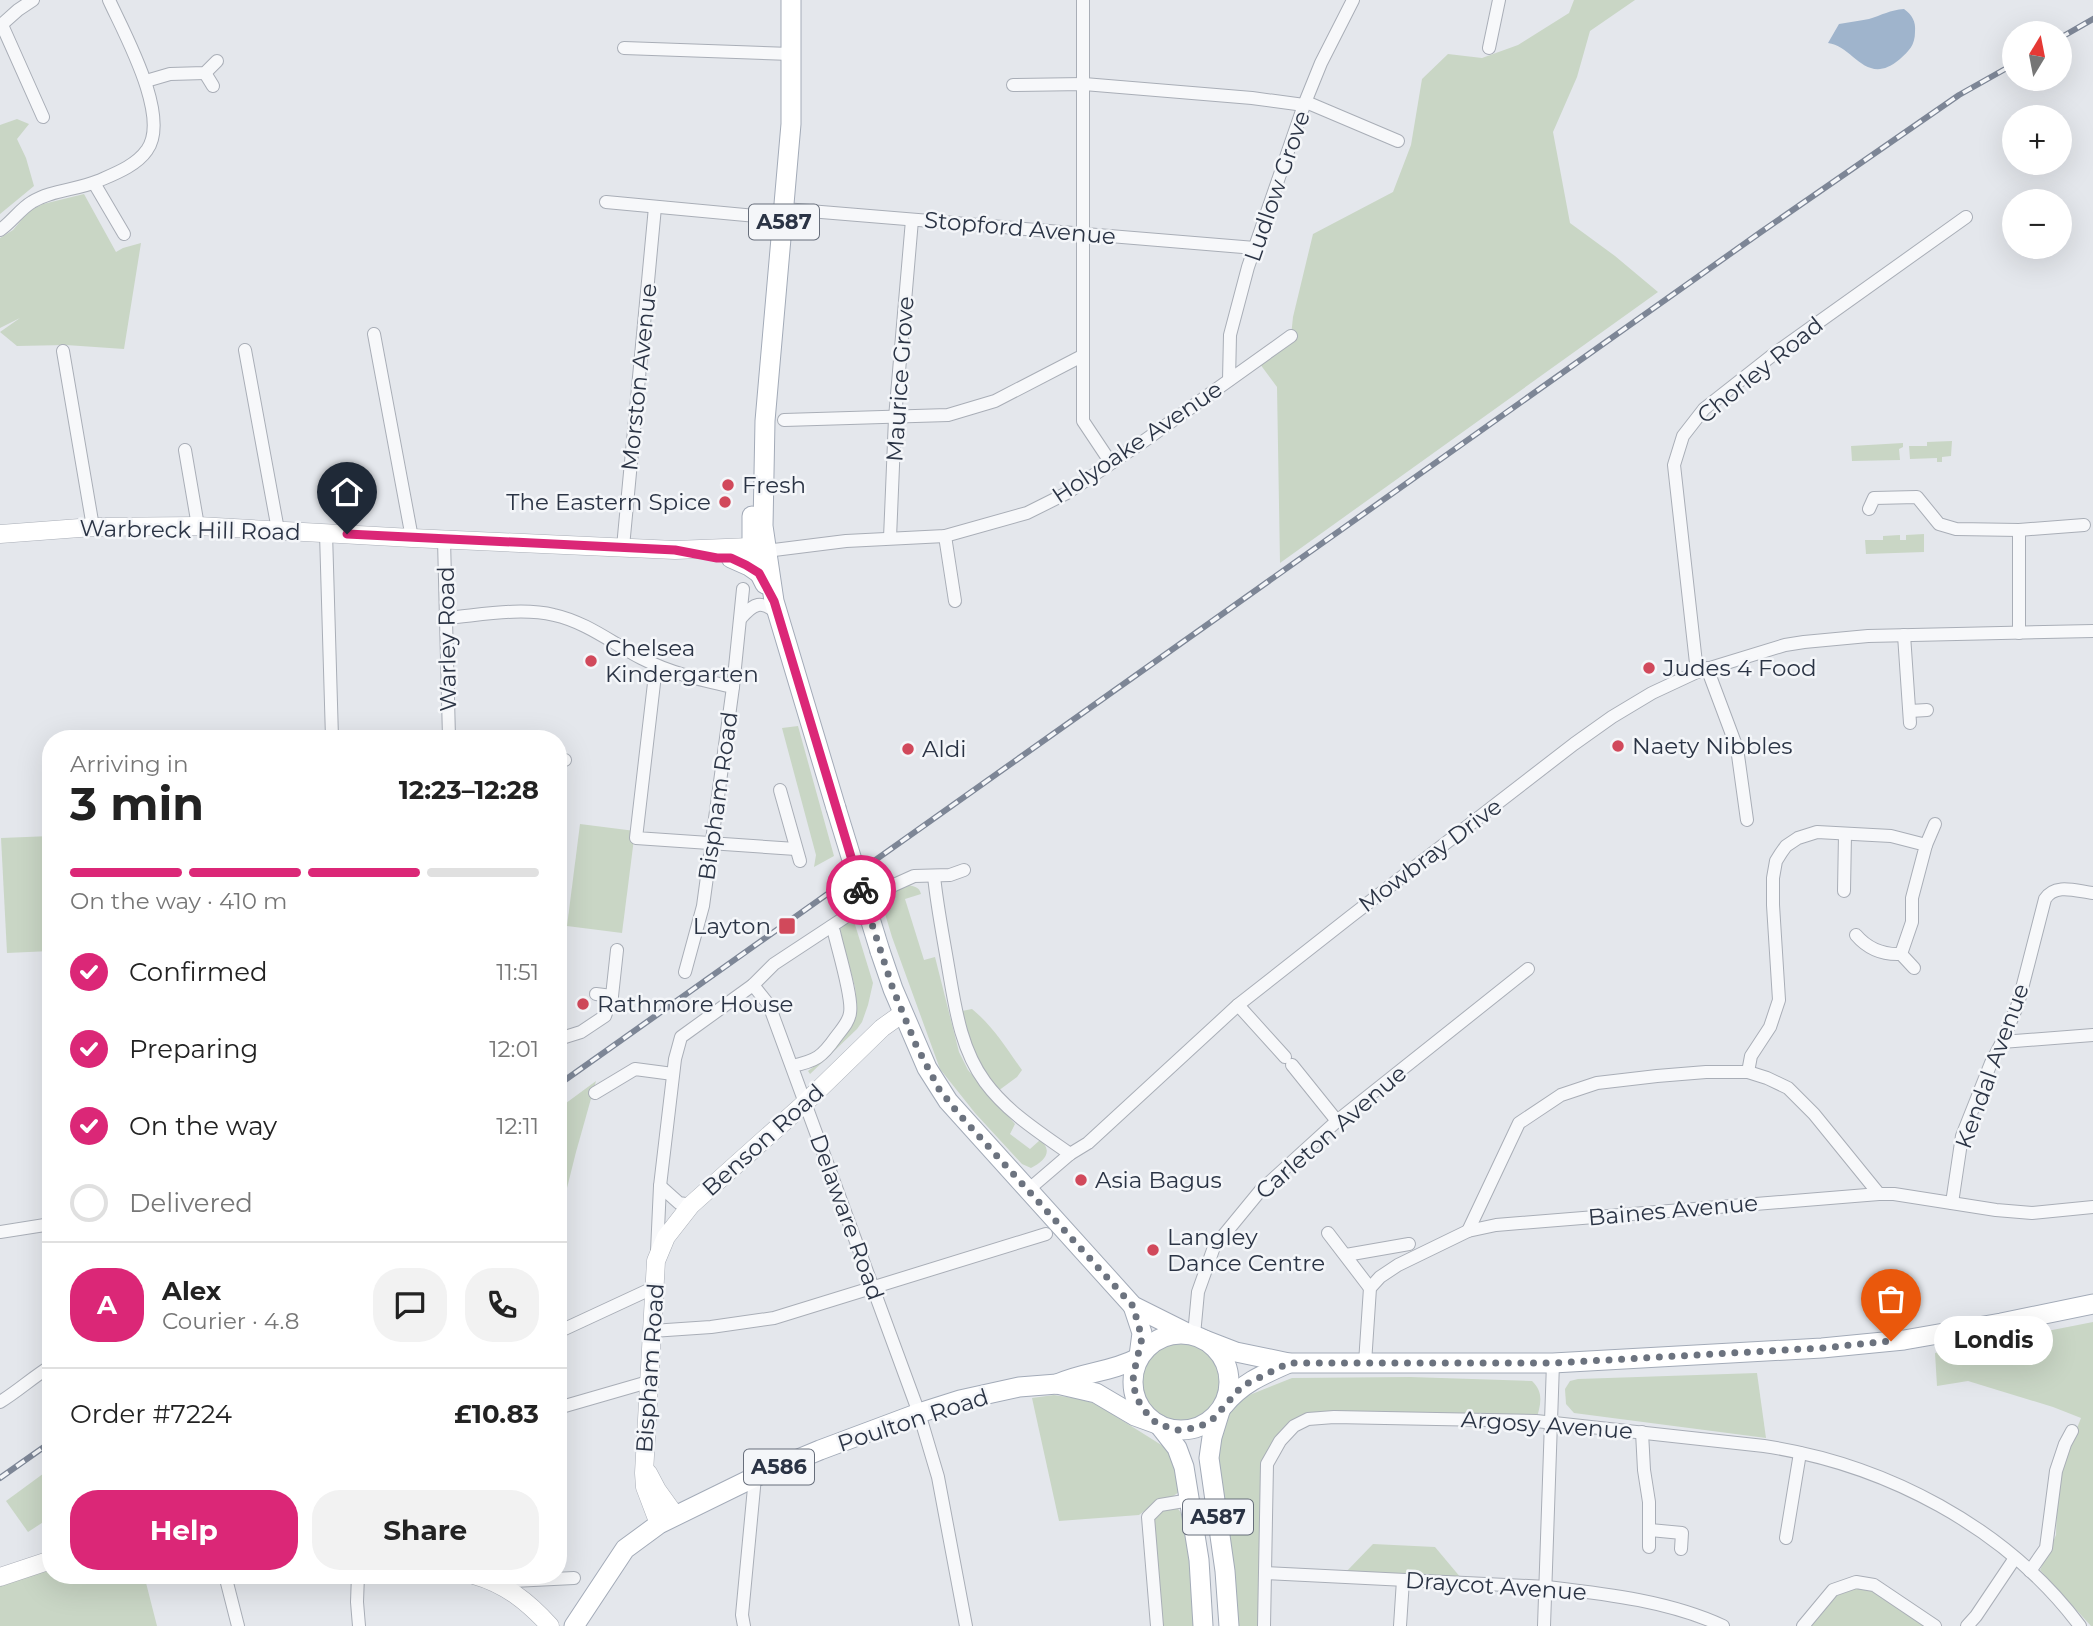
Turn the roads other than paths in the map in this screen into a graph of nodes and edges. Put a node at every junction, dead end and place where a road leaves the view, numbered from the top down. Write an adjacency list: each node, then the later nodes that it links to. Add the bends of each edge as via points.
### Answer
1 (33, 0): 7 (street)
2 (109, 0): 13 (street)
3 (791, 0): 10 (main road, A587)
4 (1083, 0): 14 (street)
5 (1353, 0): 17 (street, Ludlow Grove)
6 (1499, 0): 9 (street)
7 (1, 25): 18 (street)
8 (624, 48): 10 (street)
9 (1489, 48)
10 (791, 54): 23 (main road, A587, via 791,124)
11 (217, 61): 12 (street)
12 (205, 73): 13 (street, via 170,74); 16 (street)
13 (146, 81): 20 (street, via 152,116 150,146 135,162)
14 (1084, 83): 15 (street); 17 (street); 27 (street)
15 (1013, 85)
16 (213, 86)
17 (1305, 103): 19 (street); 29 (street, Ludlow Grove)
18 (43, 117)
19 (1398, 141)
20 (94, 183): 26 (street, via 38,199); 28 (street)
21 (606, 202): 22 (street, Stopford Avenue)
22 (655, 207): 23 (street, Stopford Avenue); 52 (street, Morston Avenue)
23 (776, 213): 25 (street, Stopford Avenue); 54 (main road, A587)
24 (1966, 217): 65 (street, Chorley Road, via 1774,354 1704,409 1683,436 1674,465)
25 (912, 219): 27 (street, Stopford Avenue); 36 (street, Maurice Grove)
26 (0, 230)
27 (1083, 233): 29 (street, Stopford Avenue); 34 (street)
28 (124, 234)
29 (1255, 248): 35 (street, Ludlow Grove, via 1230,335)
30 (374, 334): 49 (street)
31 (1291, 336): 35 (street, Holyoake Avenue)
32 (244, 350): 44 (street)
33 (63, 351): 43 (street)
34 (1082, 356): 36 (street, via 995,401 948,415); 39 (street, via 1083,421)
35 (1229, 380): 39 (street, Holyoake Avenue)
36 (895, 418): 37 (street); 50 (street, Maurice Grove)
37 (784, 421)
38 (185, 450): 42 (street)
39 (1111, 463): 48 (street, Holyoake Avenue, via 1027,513)
40 (1870, 498): 45 (street, via 1917,497 1945,527)
41 (2084, 525): 45 (street)
42 (198, 526): 43 (main road, Warbreck Hill Road); 44 (main road, Warbreck Hill Road)
43 (93, 527): 47 (main road, Warbreck Hill Road)
44 (278, 530): 46 (main road, Warbreck Hill Road)
45 (2019, 530): 62 (street)
46 (326, 533): 49 (main road, Warbreck Hill Road); 68 (street)
47 (0, 534)
48 (944, 536): 50 (street, Holyoake Avenue); 57 (street)
49 (412, 538): 51 (main road, Warbreck Hill Road)
50 (890, 538): 54 (street, Holyoake Avenue)
51 (444, 540): 52 (main road, Warbreck Hill Road); 59 (street, Warley Road)
52 (622, 547): 53 (main road, Warbreck Hill Road)
53 (675, 550): 54 (main road, Warbreck Hill Road); 55 (main road, Warbreck Hill Road)
54 (757, 557): 55 (main road, via 749,566); 58 (main road, A587)
55 (731, 558)
56 (743, 589): 60 (street, Bispham Road)
57 (955, 601)
58 (776, 608): 60 (street, via 759,604); 88 (main road, A587, bridge)
59 (447, 618): 64 (street, via 532,611 557,615); 69 (street, Warley Road)
60 (740, 618): 66 (street, Bispham Road)
61 (2093, 631): 62 (street, Mowbray Drive)
62 (2019, 633): 63 (street, Mowbray Drive)
63 (1898, 636): 65 (street, Mowbray Drive, via 1785,645); 67 (street, via 1910,717)
64 (656, 666): 66 (street); 74 (street, via 636,838)
65 (1702, 670): 71 (street, Chorley Road, via 1737,748); 91 (street, Mowbray Drive, via 1612,716)
66 (733, 687): 74 (street, Bispham Road)
67 (1927, 710)
68 (332, 730)
69 (449, 730)
70 (780, 790): 74 (street, via 798,855)
71 (1747, 820)
72 (1935, 824): 75 (street)
73 (1845, 834): 75 (street, via 1891,836); 78 (street); 98 (street, via 1803,835 1786,846 1776,861 1773,905 1779,1000 1770,1027 1751,1056)
74 (712, 842): 86 (street, Bispham Road, via 703,906)
75 (1926, 845): 83 (street, via 1912,898 1912,922)
76 (964, 870): 77 (street)
77 (934, 876): 80 (street, via 914,876); 103 (street, via 957,1017 974,1064 1013,1113)
78 (1844, 891)
79 (2093, 894): 96 (street, Kendal Avenue, via 2058,889 2045,900 2018,1004)
80 (831, 927): 87 (street, via 774,964); 97 (street, Benson Road, via 850,1015 819,1058)
81 (1856, 935): 83 (street, via 1876,951)
82 (617, 950): 90 (street)
83 (1901, 954): 84 (street)
84 (1914, 968)
85 (1528, 969): 102 (street, Carleton Avenue)
86 (685, 972)
87 (753, 985): 97 (street, Delaware Road, via 769,1005); 99 (street, Bispham Road, via 679,1041)
88 (893, 989): 92 (main road, A587); 93 (main road, Benson Road)
89 (596, 994): 90 (street)
90 (612, 996): 95 (street, via 602,1019)
91 (1238, 1005): 102 (street); 103 (street, Mowbray Drive, via 1088,1143)
92 (903, 1013): 93 (main road, Benson Road); 105 (main road, A587, via 939,1089)
93 (882, 1028): 101 (main road, Benson Road)
94 (2093, 1035): 96 (street)
95 (567, 1037)
96 (2003, 1042): 107 (street, Kendal Avenue, via 1962,1136)
97 (792, 1066): 101 (street, Delaware Road)
98 (1748, 1072): 106 (street, via 1788,1088); 111 (street, via 1597,1083 1561,1095 1519,1123)
99 (673, 1074): 100 (street, via 635,1069); 104 (street, Bispham Road)
100 (594, 1093)
101 (805, 1103): 108 (main road, Benson Road); 120 (street, Delaware Road)
102 (1337, 1121): 125 (street, Carleton Avenue, via 1260,1191 1214,1247 1198,1292)
103 (1070, 1154): 105 (street, Mowbray Drive)
104 (660, 1186): 108 (street, via 679,1203); 117 (street, Bispham Road)
105 (1028, 1190): 122 (main road, A587)
106 (1879, 1194): 107 (street, Baines Avenue); 111 (street, Baines Avenue)
107 (1952, 1203): 109 (street, Baines Avenue, via 2032,1213)
108 (691, 1205): 117 (main road, Benson Road, via 666,1237)
109 (2093, 1207)
110 (42, 1225): 112 (street)
111 (1468, 1231): 119 (street, Baines Avenue, via 1398,1265)
112 (0, 1232)
113 (1328, 1233): 116 (street)
114 (1046, 1234): 120 (street)
115 (1409, 1244): 116 (street)
116 (1346, 1255): 119 (street)
117 (656, 1261): 118 (main road, Bispham Road)
118 (655, 1287): 123 (street); 124 (main road, Bispham Road)
119 (1370, 1288): 128 (street)
120 (873, 1289): 124 (street, via 774,1318); 136 (street, Delaware Road)
121 (2093, 1304): 129 (main road, via 1904,1340)
122 (1133, 1306): 125 (main road, A587); 126 (main road, A587, via 1142,1333)
123 (567, 1328)
124 (652, 1331): 131 (main road, Bispham Road)
125 (1195, 1336): 126 (main road, via 1170,1335); 127 (main road, via 1244,1354); 135 (main road, via 1221,1358 1228,1374)
126 (1139, 1357): 132 (main road, Poulton Road / A586, via 1119,1368); 138 (main road, via 1133,1381 1136,1397)
127 (1289, 1363): 128 (main road); 135 (main road, via 1249,1381)
128 (1365, 1363): 129 (main road)
129 (1553, 1363): 137 (street)
130 (42, 1371): 133 (street)
131 (648, 1382): 134 (street); 144 (main road, Bispham Road, via 644,1467)
132 (1056, 1384): 136 (main road, Poulton Road / A586, via 1019,1387); 138 (main road, Poulton Road / A586, via 1096,1393)
133 (0, 1402)
134 (567, 1405)
135 (1221, 1409): 138 (main road, via 1196,1428); 169 (main road, A587, via 1209,1458)
136 (919, 1413): 142 (main road, Poulton Road / A586); 166 (street, Delaware Road, via 938,1477)
137 (1550, 1423): 140 (street, Argosy Avenue); 152 (street, Argosy Avenue, via 1334,1417 1308,1419 1294,1426 1267,1464); 160 (street)
138 (1158, 1425): 143 (main road, A587, via 1181,1457)
139 (2072, 1431): 151 (street, via 2056,1471 2046,1548)
140 (1642, 1432): 141 (street, Argosy Avenue); 145 (street)
141 (1800, 1453): 146 (street); 149 (street, Argosy Avenue, via 1905,1488)
142 (755, 1477): 144 (main road, Poulton Road / A586); 165 (street)
143 (1190, 1500): 167 (street, via 1160,1505 1148,1517); 168 (main road, A587)
144 (667, 1519): 164 (main road, A586, via 625,1549)
145 (1650, 1530): 147 (street); 148 (street, via 1682,1533)
146 (1786, 1538)
147 (1649, 1547)
148 (1681, 1549)
149 (2015, 1558): 151 (street, Argosy Avenue); 176 (street)
150 (42, 1563): 153 (main road)
151 (2030, 1571): 177 (street, Argosy Avenue)
152 (1265, 1573): 156 (street, Draycot Avenue); 170 (street)
153 (0, 1577)
154 (567, 1578): 155 (street)
155 (574, 1578)
156 (1403, 1580): 160 (street, Draycot Avenue); 171 (street)
157 (227, 1584): 161 (street)
158 (358, 1584): 162 (street)
159 (498, 1584): 163 (main road, via 524,1600)
160 (1547, 1587): 172 (street); 173 (street, Draycot Avenue, via 1658,1605)
161 (238, 1626)
162 (359, 1626)
163 (550, 1626)
164 (574, 1626)
165 (744, 1626)
166 (966, 1626)
167 (1157, 1626)
168 (1203, 1626)
169 (1229, 1626)
170 (1264, 1626)
171 (1400, 1626)
172 (1544, 1626)
173 (1723, 1626)
174 (1803, 1626): 175 (street, via 1833,1590 1856,1582 1874,1585)
175 (1935, 1626)
176 (1967, 1626)
177 (2080, 1626)

